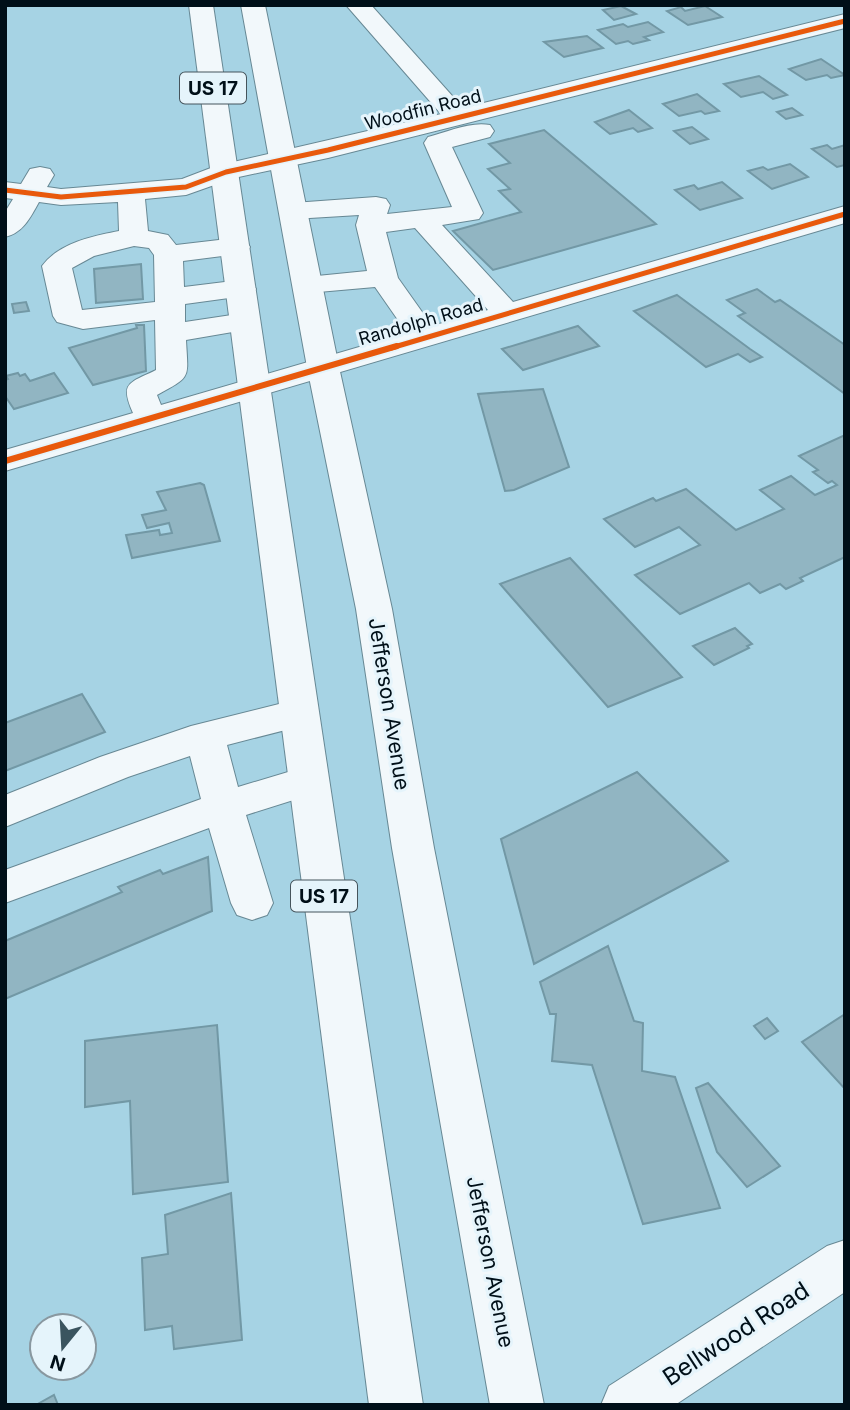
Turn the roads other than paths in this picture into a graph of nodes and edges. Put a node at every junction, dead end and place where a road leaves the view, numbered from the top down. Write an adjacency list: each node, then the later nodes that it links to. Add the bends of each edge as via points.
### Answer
1 (201, 5): 11 (main road, US 17)
2 (253, 5): 9 (main road, Jefferson Avenue / US 17)
3 (358, 5): 5 (main road)
4 (845, 21): 5 (main road, Woodfin Road)
5 (458, 118): 7 (main road, Woodfin Road)
6 (515, 121): 7 (main road)
7 (430, 135): 8 (main road, Woodfin Road); 17 (main road, via 469,213)
8 (349, 145): 9 (main road, Woodfin Road); 14 (main road)
9 (282, 161): 11 (main road, Woodfin Road); 15 (main road, Jefferson Avenue / US 17)
10 (5, 171): 12 (main road, Woodfin Road)
11 (226, 172): 12 (main road, Woodfin Road, via 180,167); 13 (main road, Woodfin Road, via 186,187); 20 (main road, US 17)
12 (25, 186): 13 (main road, Woodfin Road, via 61,197); 18 (main road, via 16,218)
13 (131, 193): 19 (main road)
14 (369, 197): 15 (main road); 17 (main road); 22 (main road)
15 (293, 211): 23 (main road, Jefferson Avenue / US 17)
16 (845, 214): 26 (main road, Randolph Road)
17 (421, 218): 26 (main road)
18 (5, 229)
19 (134, 237): 21 (main road, via 158,241); 25 (main road, via 69,255 57,266 68,316 83,320)
20 (236, 247): 21 (main road); 24 (main road, US 17)
21 (168, 254): 25 (main road)
22 (383, 278): 23 (main road); 28 (main road)
23 (307, 284): 29 (main road, Jefferson Avenue / US 17)
24 (241, 289): 25 (main road); 27 (main road, US 17)
25 (170, 313): 27 (main road); 31 (main road, via 172,374 142,390)
26 (507, 313): 28 (main road, Randolph Road)
27 (245, 322): 30 (main road, US 17)
28 (425, 337): 29 (main road, Randolph Road)
29 (323, 367): 30 (main road, Randolph Road); 42 (main road, Jefferson Avenue / US 17, via 374,609 415,862)
30 (254, 387): 31 (main road, Randolph Road); 33 (main road, US 17)
31 (151, 417): 32 (main road, Randolph Road)
32 (5, 461)
33 (299, 713): 34 (main road); 35 (main road, US 17)
34 (205, 736): 36 (main road); 37 (main road)
35 (308, 781): 36 (main road); 41 (main road, US 17)
36 (223, 807): 38 (main road); 39 (main road)
37 (5, 812)
38 (5, 887)
39 (252, 902)
40 (845, 1264): 43 (main road, Bellwood Road)
41 (396, 1405)
42 (517, 1405)
43 (628, 1405)

